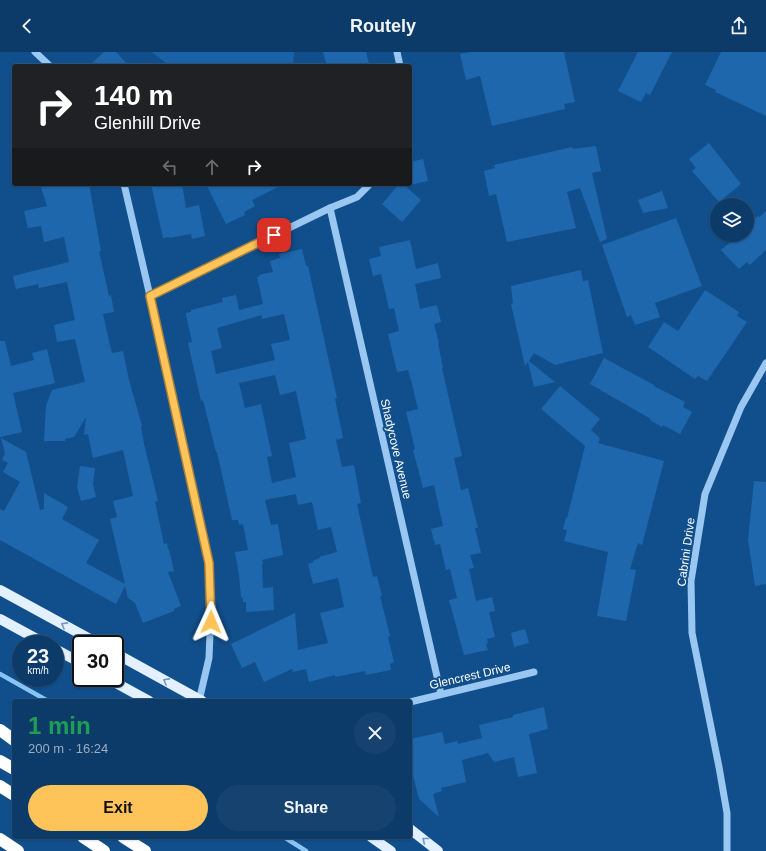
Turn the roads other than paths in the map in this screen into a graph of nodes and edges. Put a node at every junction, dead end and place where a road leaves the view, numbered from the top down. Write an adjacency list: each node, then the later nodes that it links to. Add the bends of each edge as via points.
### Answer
1 (35, 52): 3 (street)
2 (397, 52): 4 (street)
3 (48, 64)
4 (400, 64)
5 (124, 186): 8 (street)
6 (368, 186): 7 (street, via 357,197)
7 (330, 208): 8 (street); 17 (street, Shadycove Avenue)
8 (150, 296): 20 (street, via 209,563 209,658)
9 (766, 363): 38 (street, Cabrini Drive, via 741,406 705,494 691,581 692,632 726,806)
10 (0, 590): 13 (main road, one-way to 10)
11 (0, 619): 12 (main road)
12 (29, 635)
13 (82, 635)
14 (124, 658): 19 (main road, one-way to 14)
15 (534, 672): 17 (street, Glencrest Drive)
16 (124, 687): 18 (main road)
17 (441, 694): 21 (street, Glencrest Drive)
18 (145, 699)
19 (197, 699)
20 (201, 699)
21 (412, 701)
22 (0, 730): 23 (highway)
23 (12, 739)
24 (0, 761): 25 (highway)
25 (12, 768)
26 (0, 786): 27 (highway)
27 (12, 794)
28 (412, 831): 37 (main road, one-way to 28)
29 (86, 839): 34 (highway)
30 (126, 839): 35 (highway)
31 (374, 839): 36 (main road)
32 (0, 840): 33 (highway)
33 (18, 851)
34 (104, 851)
35 (145, 851)
36 (392, 851)
37 (438, 851)
38 (727, 851)

